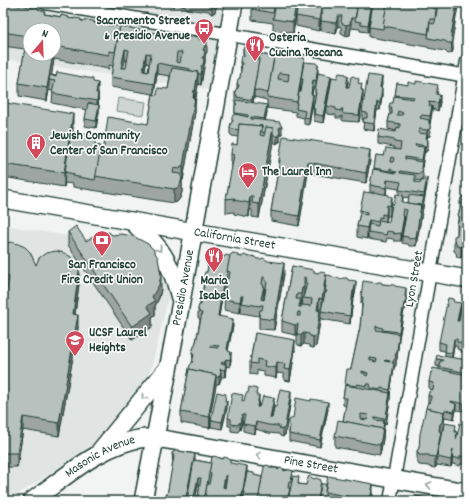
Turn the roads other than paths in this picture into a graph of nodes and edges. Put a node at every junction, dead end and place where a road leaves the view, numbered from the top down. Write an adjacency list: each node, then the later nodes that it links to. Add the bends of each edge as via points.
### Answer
1 (46, 3): 3 (street)
2 (234, 3): 3 (main road, Presidio Avenue)
3 (228, 34): 5 (street); 8 (main road, Presidio Avenue)
4 (467, 61): 5 (street, Lyon Street)
5 (466, 76): 9 (street, Lyon Street)
6 (3, 199): 7 (main road, California Street)
7 (132, 221): 8 (main road, California Street); 11 (main road, one-way to 11, via 162,254 175,279)
8 (193, 232): 9 (main road, California Street); 11 (main road, Presidio Avenue)
9 (430, 272): 10 (main road, California Street); 15 (street, Lyon Street)
10 (467, 279)
11 (181, 302): 12 (main road, Presidio Avenue)
12 (168, 367): 13 (main road, Presidio Avenue); 14 (main road, one-way to 14)
13 (155, 438): 14 (main road, Masonic Avenue, via 124,443); 15 (main road, Pine Street, one-way to 13); 18 (main road, Presidio Avenue)
14 (95, 457): 17 (main road, Masonic Avenue)
15 (394, 479): 16 (main road, Pine Street, one-way to 15); 19 (street, Lyon Street)
16 (467, 492)
17 (32, 501)
18 (143, 501)
19 (390, 501)

